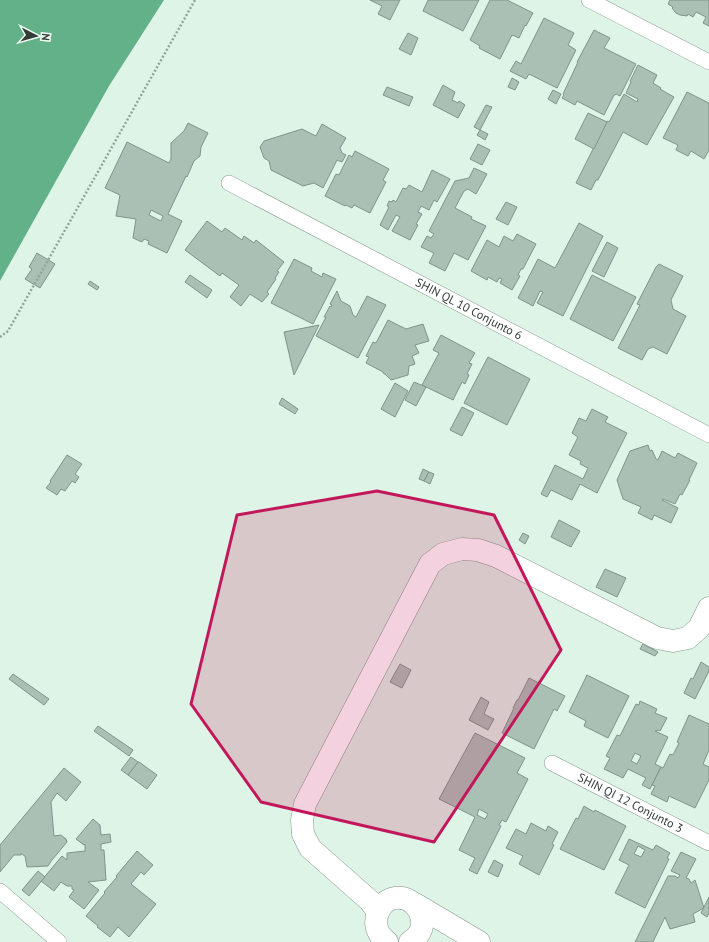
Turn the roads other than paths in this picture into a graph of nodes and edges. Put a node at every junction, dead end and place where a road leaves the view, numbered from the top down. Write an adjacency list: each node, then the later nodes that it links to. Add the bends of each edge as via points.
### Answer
1 (589, 0): 2 (street)
2 (709, 62)
3 (229, 183): 4 (street, SHIN QL 10 Conjunto 6)
4 (709, 435)
5 (709, 608): 8 (street, via 699,628 688,638 673,641 657,638 496,556 478,550 462,549 443,554 430,564 305,804 303,834 310,848)
6 (552, 763): 7 (street, SHIN QI 12 Conjunto 3)
7 (709, 843)
8 (332, 868): 10 (street); 11 (street, via 370,900)
9 (0, 891): 15 (street)
10 (410, 902): 11 (street, via 395,898 384,903); 12 (street, via 421,914 423,925); 14 (street)
11 (378, 912): 13 (street, via 376,924)
12 (415, 938): 14 (street)
13 (380, 939)
14 (478, 941)
15 (60, 942)

